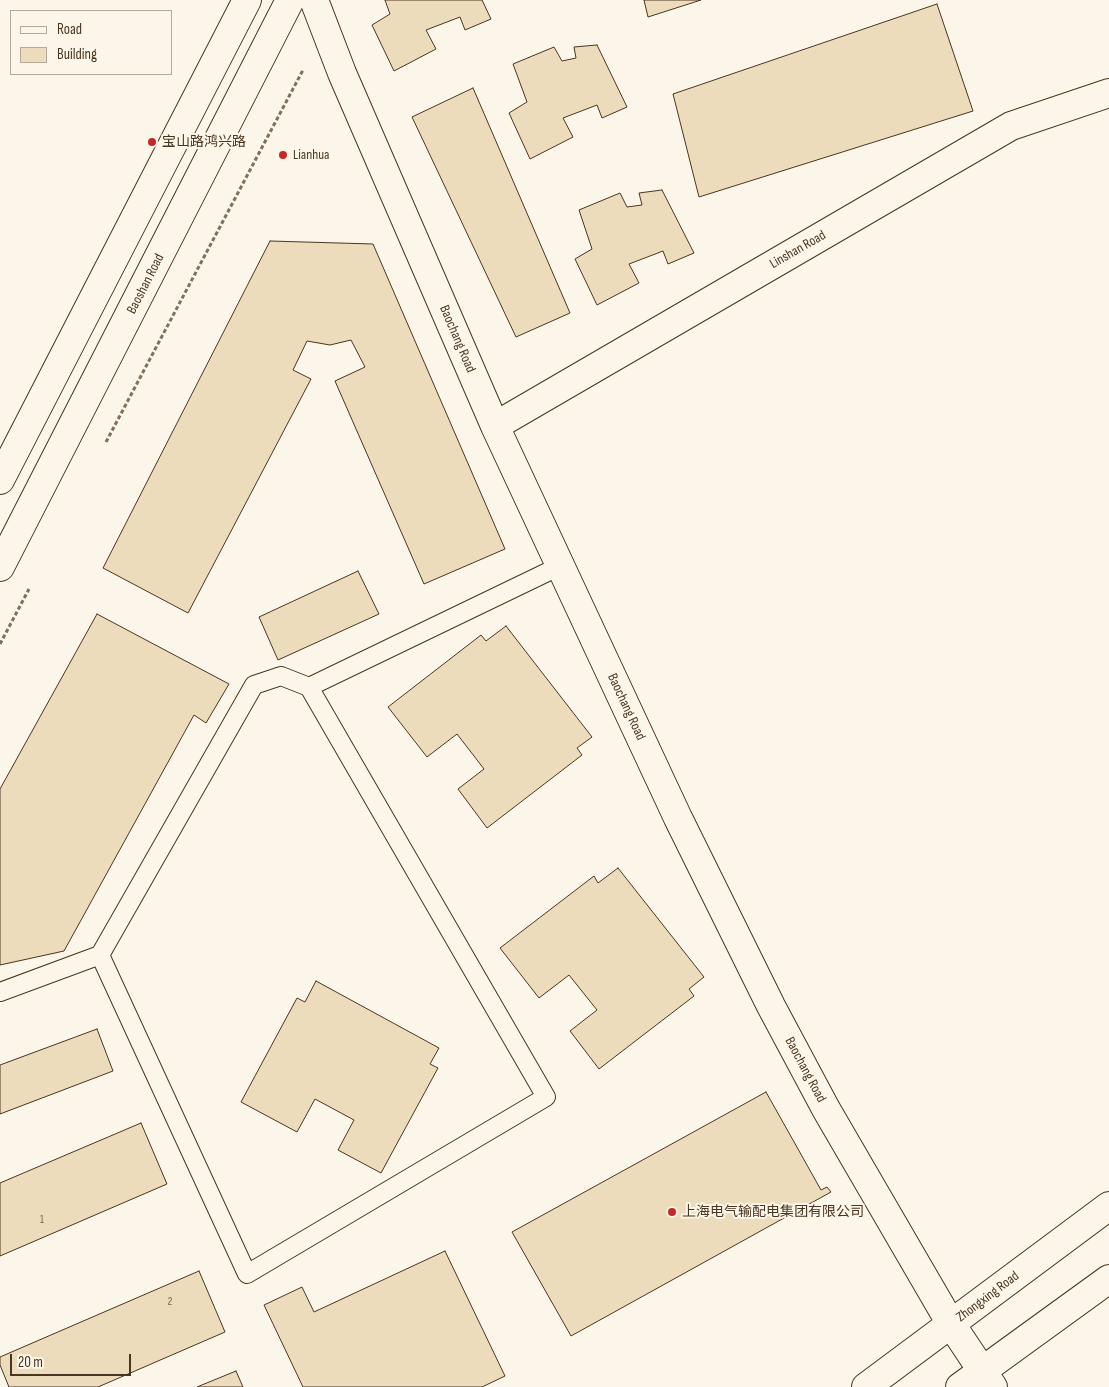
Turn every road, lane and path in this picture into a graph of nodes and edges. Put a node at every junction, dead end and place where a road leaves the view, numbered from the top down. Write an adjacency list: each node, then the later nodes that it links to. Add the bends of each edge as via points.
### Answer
1 (247, 0): 8 (street)
2 (290, 0): 10 (street, Baoshan Road)
3 (314, 0): 4 (street, Baochang Road)
4 (325, 28): 6 (street, Baochang Road); 7 (path)
5 (1109, 93): 6 (street, Linshan Road, via 1011,126)
6 (495, 426): 9 (street, Baochang Road)
7 (102, 450)
8 (0, 480)
9 (560, 566): 13 (lane); 18 (street, Baochang Road, via 678,818 771,1006 826,1109)
10 (0, 567)
11 (32, 582): 12 (path)
12 (0, 644)
13 (309, 687): 14 (lane, via 281,676 254,685); 14 (lane, via 546,1097 247,1274)
14 (100, 955): 15 (lane)
15 (0, 992)
16 (1109, 1206): 18 (street, Zhongxing Road)
17 (1109, 1278): 19 (street)
18 (951, 1324): 19 (street, Baochang Road); 20 (street, Zhongxing Road)
19 (987, 1379): 21 (street)
20 (866, 1387)
21 (960, 1387)

